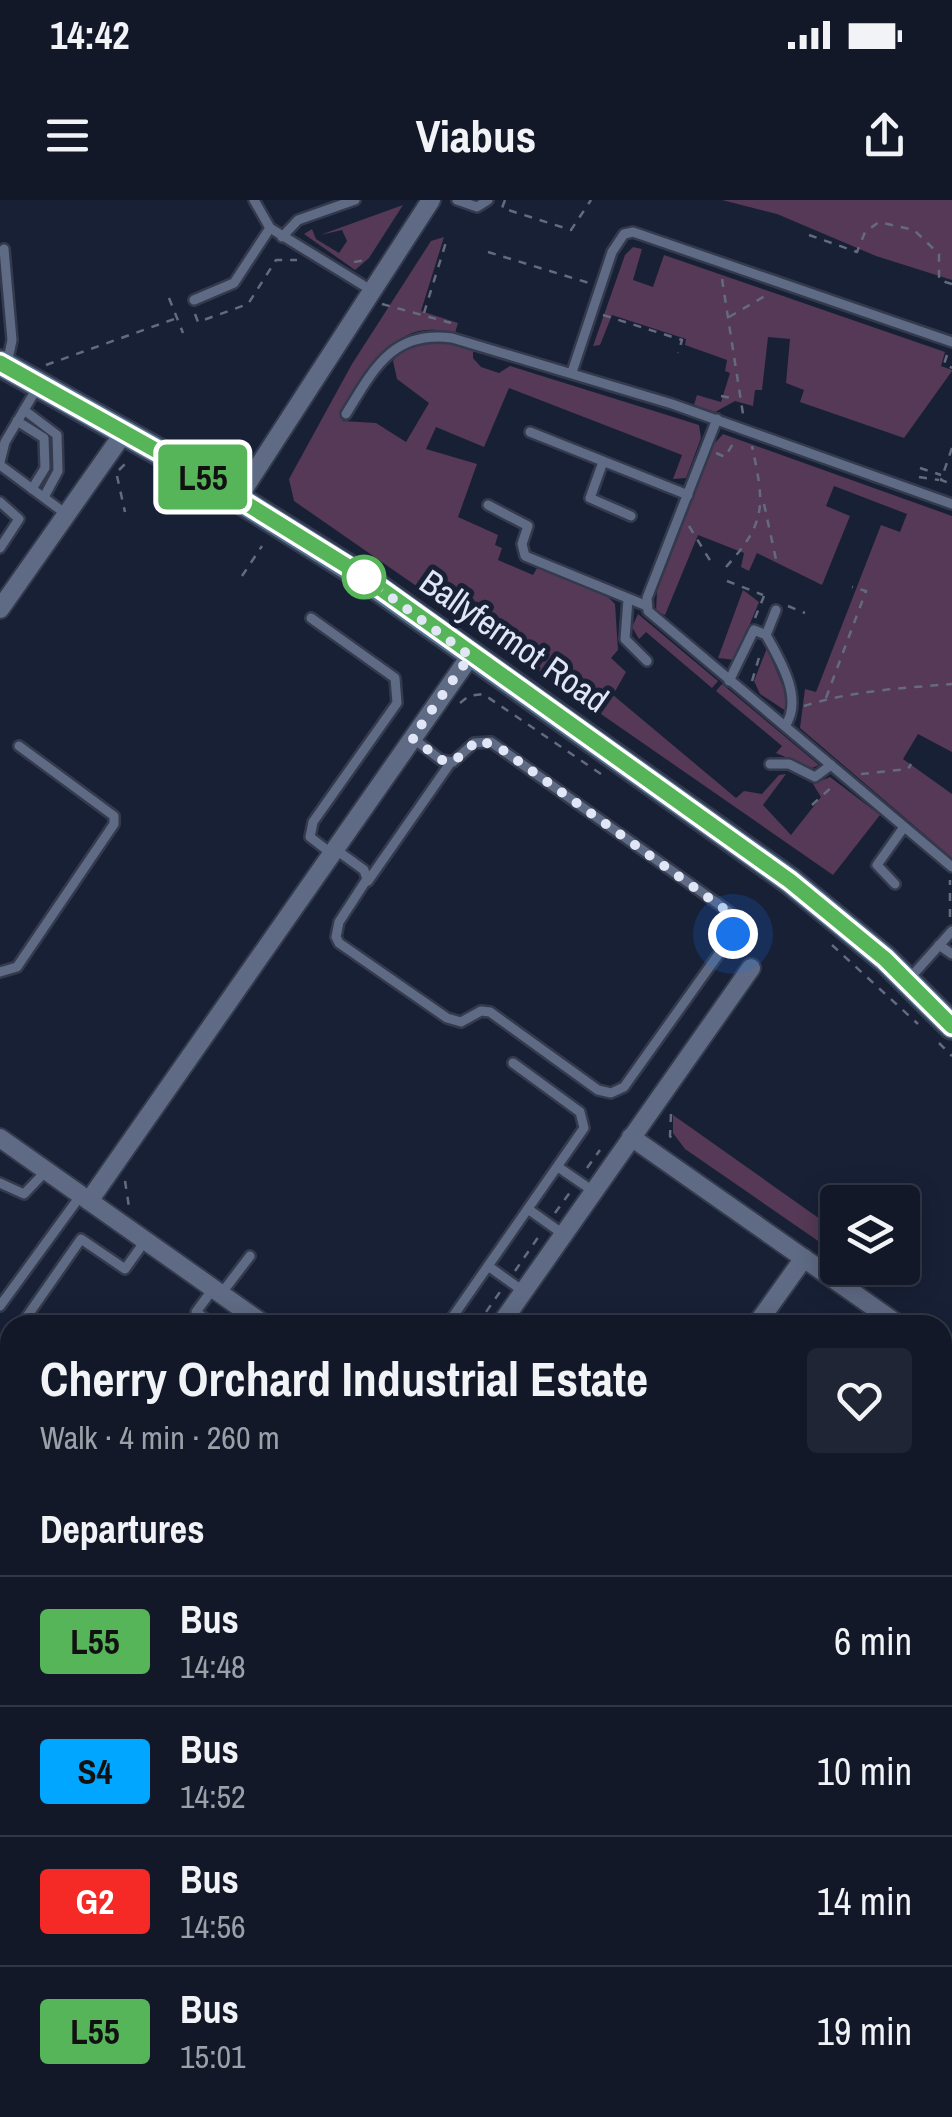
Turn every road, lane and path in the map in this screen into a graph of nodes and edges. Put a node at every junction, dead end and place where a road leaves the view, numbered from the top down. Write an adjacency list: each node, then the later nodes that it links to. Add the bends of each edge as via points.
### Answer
1 (254, 200): 8 (lane)
2 (355, 200): 10 (lane, via 298,220)
3 (432, 200): 17 (street)
4 (457, 200): 5 (lane, via 477,207)
5 (488, 200)
6 (505, 200): 7 (path, via 502,208 570,230)
7 (591, 200)
8 (270, 228): 10 (lane); 19 (lane, via 234,283)
9 (809, 234): 14 (path, via 857,252 865,232 879,222 909,228 939,254 939,280)
10 (282, 236): 17 (lane)
11 (447, 238): 20 (path)
12 (4, 249): 30 (lane)
13 (488, 252): 15 (path)
14 (952, 284)
15 (600, 286): 27 (lane, via 617,241 633,232); 29 (lane)
16 (775, 290): 23 (path)
17 (373, 291): 20 (path, via 382,304); 49 (street)
18 (169, 298): 22 (path)
19 (194, 300)
20 (424, 314): 26 (path, via 456,324)
21 (601, 314): 28 (path, via 682,340)
22 (177, 318): 25 (path); 30 (path)
23 (728, 318)
24 (952, 327): 27 (lane)
25 (183, 334)
26 (452, 338): 29 (lane); 34 (lane, via 420,336 400,344)
27 (950, 341)
28 (678, 352)
29 (572, 372): 35 (lane)
30 (17, 373): 33 (lane); 38 (main road, Ballyfermot Road)
31 (721, 396): 32 (path)
32 (738, 400)
33 (24, 410): 36 (lane); 51 (lane, via 56,435 58,471)
34 (346, 414)
35 (717, 420): 50 (lane); 54 (lane)
36 (17, 421): 39 (lane); 48 (lane, via 44,438 44,468)
37 (530, 432): 43 (lane)
38 (123, 434): 49 (main road, Ballyfermot Road); 58 (street)
39 (2, 441): 44 (lane)
40 (952, 448): 46 (path)
41 (248, 454): 49 (path, via 227,466)
42 (127, 462): 56 (path, via 116,474)
43 (603, 462): 50 (lane); 59 (lane, via 590,498)
44 (0, 464): 48 (lane)
45 (920, 468): 46 (path)
46 (942, 476): 47 (path)
47 (952, 484)
48 (32, 489): 51 (lane)
49 (227, 491): 75 (main road, Ballyfermot Road, via 363,576)
50 (688, 495): 57 (lane)
51 (44, 497): 58 (lane)
52 (0, 502): 61 (lane, via 19,519)
53 (764, 502): 63 (path)
54 (952, 504)
55 (488, 505): 68 (lane, via 528,526 525,556)
56 (126, 512)
57 (681, 512): 62 (path); 69 (lane)
58 (66, 514): 67 (street)
59 (631, 516)
60 (262, 546): 64 (path)
61 (0, 548)
62 (711, 562)
63 (776, 564)
64 (242, 576)
65 (727, 581): 72 (path)
66 (852, 586): 80 (path, via 866,591)
67 (6, 588): 70 (street)
68 (628, 599): 69 (lane); 76 (lane, via 625,638)
69 (648, 606): 77 (lane, via 653,618)
70 (0, 609)
71 (776, 610): 74 (lane)
72 (805, 613)
73 (310, 618): 95 (lane, via 399,686 397,703 313,822 310,837)
74 (766, 635): 77 (lane, via 754,630); 79 (path); 83 (lane, via 790,691 792,717)
75 (470, 656): 84 (street); 105 (main road, Ballyfermot Road, via 701,813)
76 (648, 661)
77 (729, 681): 83 (lane)
78 (952, 684): 80 (path)
79 (753, 688)
80 (825, 699): 81 (path)
81 (798, 708)
82 (456, 709): 92 (path, via 468,696 483,694)
83 (785, 726): 89 (lane)
84 (412, 738): 86 (lane); 95 (street)
85 (19, 746): 104 (lane, via 114,816 114,824 17,967)
86 (451, 762): 98 (lane); 98 (lane, via 478,740 500,748 731,914 733,934 624,1086 612,1093 598,1090 490,1012 456,1022 446,1018 339,943 339,922)
87 (770, 764): 89 (lane, via 789,764 815,777)
88 (911, 764): 90 (path)
89 (831, 765): 91 (lane)
90 (858, 774)
91 (843, 775): 93 (path); 94 (lane)
92 (613, 779)
93 (812, 805)
94 (904, 827): 96 (lane); 97 (lane, via 877,865)
95 (333, 851): 98 (lane, via 364,870); 118 (street)
96 (948, 868): 99 (path)
97 (895, 884)
98 (363, 887)
99 (951, 932): 101 (lane)
100 (825, 938): 107 (path)
101 (939, 945): 102 (lane); 105 (lane)
102 (952, 954)
103 (750, 968): 110 (street)
104 (0, 972)
105 (908, 980): 106 (main road, Ballyfermot Road)
106 (944, 1014)
107 (952, 1056)
108 (514, 1064): 113 (lane, via 583,1117 582,1133)
109 (672, 1110): 112 (path, via 668,1128)
110 (631, 1137): 117 (street); 124 (street)
111 (0, 1138): 114 (street)
112 (676, 1146)
113 (558, 1167): 117 (lane); 119 (lane)
114 (46, 1171): 116 (lane, via 24,1194); 118 (street)
115 (128, 1175): 120 (path, via 126,1200)
116 (0, 1184)
117 (593, 1191): 121 (street)
118 (85, 1198): 122 (street); 128 (lane)
119 (528, 1210): 121 (lane); 125 (lane)
120 (136, 1214)
121 (563, 1234): 126 (street)
122 (145, 1241): 127 (street); 129 (lane, via 125,1269 81,1239)
123 (250, 1256): 127 (lane)
124 (804, 1258): 134 (street); 135 (street)
125 (488, 1266): 126 (lane); 132 (lane)
126 (523, 1291): 133 (street)
127 (217, 1292): 130 (lane, via 196,1312); 131 (street)
128 (0, 1306)
129 (29, 1315)
130 (200, 1315)
131 (261, 1315)
132 (455, 1315)
133 (507, 1315)
134 (763, 1315)
135 (885, 1315)

